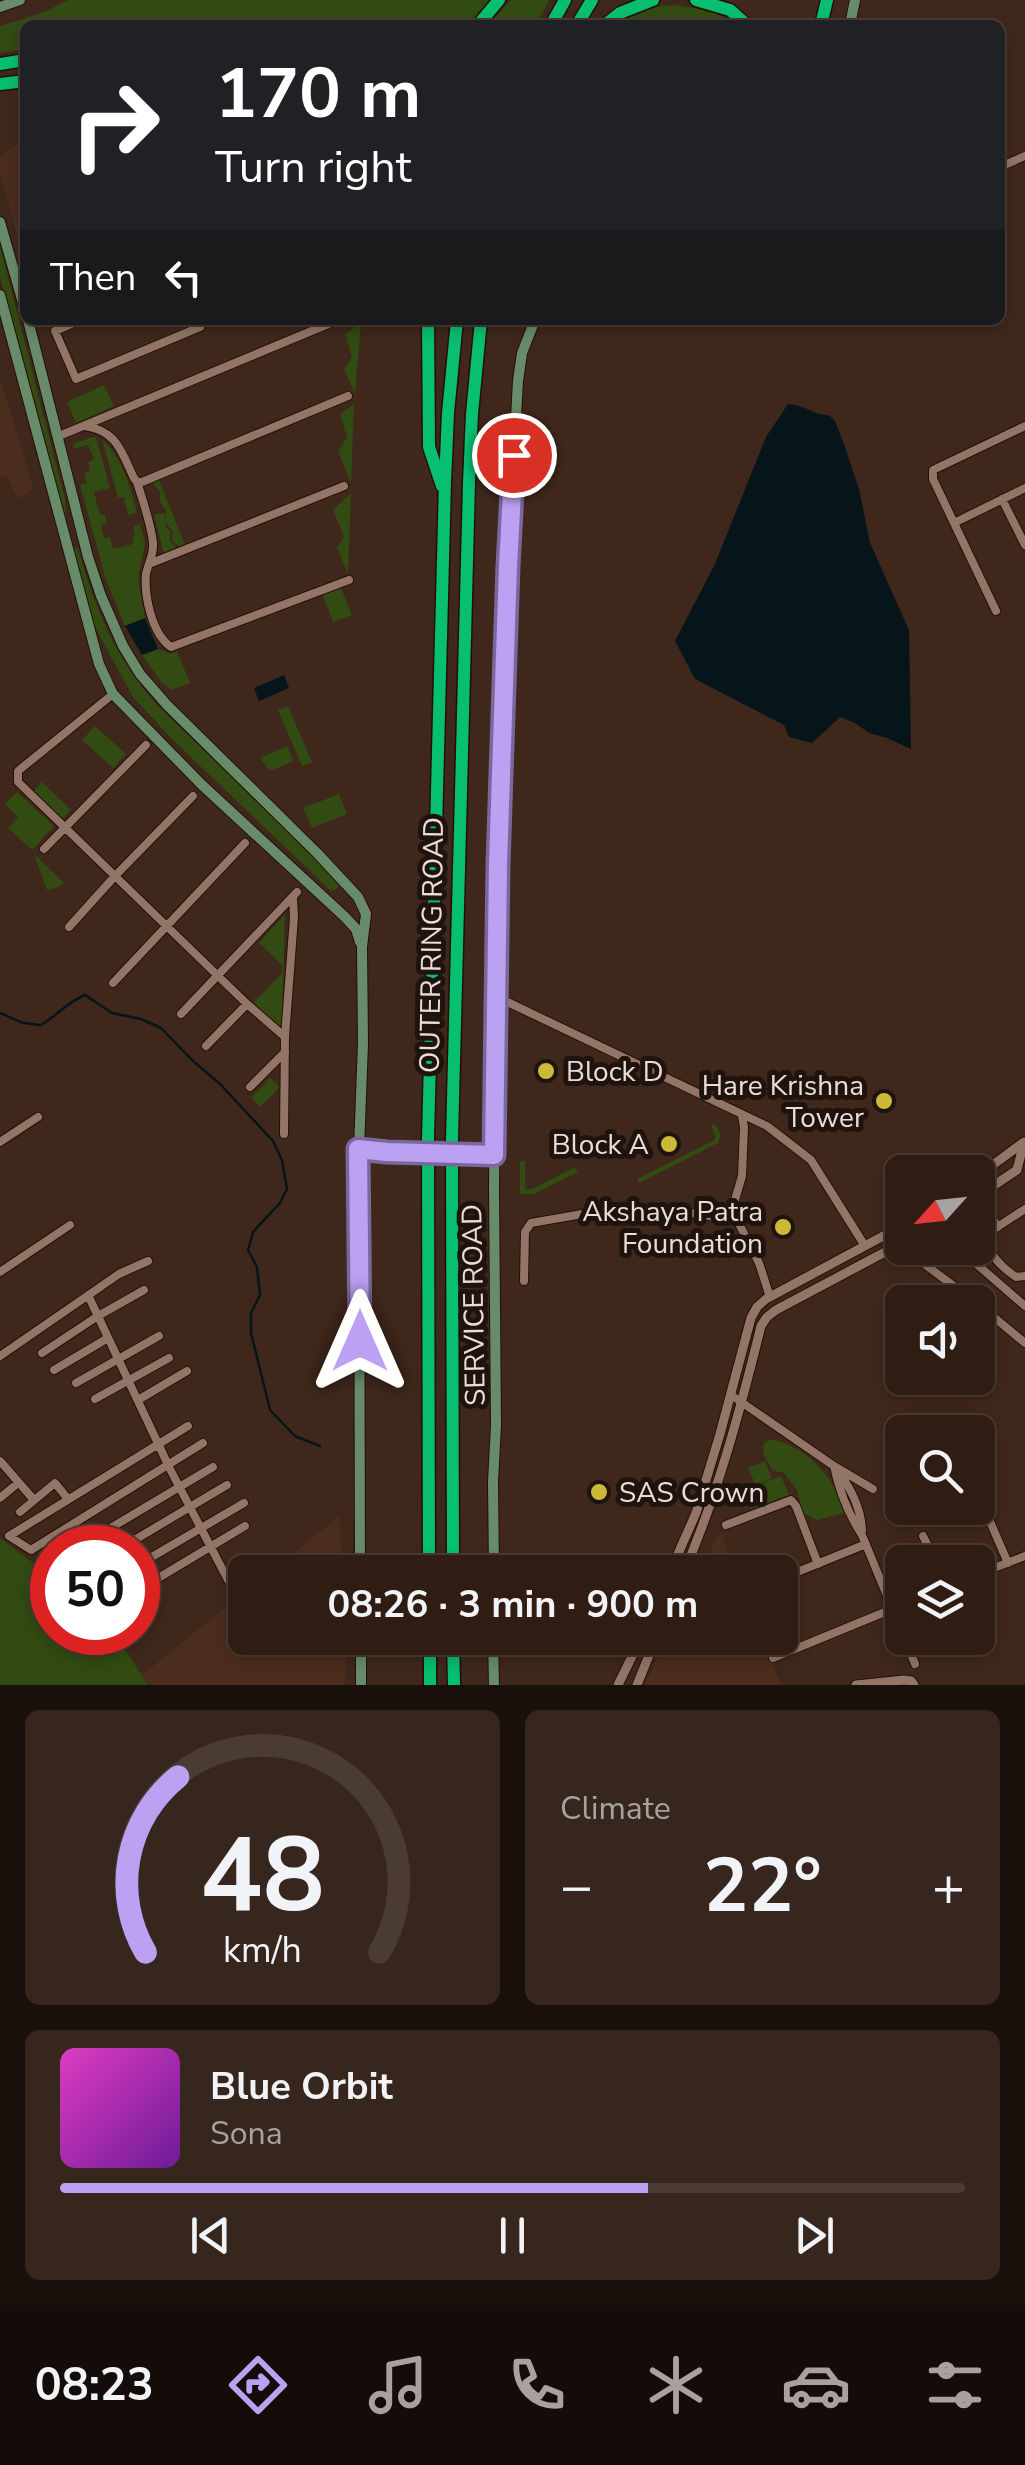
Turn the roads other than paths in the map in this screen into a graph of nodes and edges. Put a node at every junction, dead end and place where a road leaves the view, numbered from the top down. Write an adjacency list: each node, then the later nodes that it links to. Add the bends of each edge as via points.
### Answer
1 (20, 0): 5 (main road)
2 (499, 0): 6 (highway)
3 (653, 0): 7 (highway)
4 (696, 0): 8 (highway)
5 (0, 8)
6 (482, 20)
7 (611, 20)
8 (741, 20)
9 (0, 222): 10 (main road)
10 (20, 292)
11 (1, 305): 31 (main road)
12 (29, 325): 23 (main road)
13 (68, 325): 14 (street, via 56,330 76,379)
14 (199, 325)
15 (326, 325): 21 (street)
16 (428, 325): 27 (highway, via 430,448)
17 (457, 325): 27 (highway, OUTER RING ROAD)
18 (480, 325): 134 (highway, OUTER RING ROAD, bridge, via 469,482 455,972)
19 (534, 325): 50 (main road, SERVICE ROAD, via 518,381)
20 (348, 396): 24 (street)
21 (85, 426): 23 (street); 24 (street, via 114,439)
22 (1025, 426): 29 (street, via 932,470)
23 (59, 436): 30 (main road)
24 (138, 482): 33 (street, via 153,544)
25 (344, 486): 33 (street)
26 (1025, 488): 28 (street)
27 (445, 496): 133 (highway, OUTER RING ROAD, bridge, via 428,1138)
28 (1002, 499): 29 (street); 32 (street)
29 (954, 523): 35 (street)
30 (80, 528): 31 (main road); 43 (main road, via 101,596 140,674)
31 (63, 532): 36 (main road)
32 (1025, 545)
33 (150, 564): 34 (street, via 150,605 170,648)
34 (348, 580)
35 (996, 611)
36 (113, 694): 39 (street, via 18,771 18,782); 44 (main road)
37 (146, 745): 39 (street)
38 (193, 796): 42 (street)
39 (65, 828): 41 (street); 42 (street)
40 (245, 843): 46 (street)
41 (44, 850)
42 (115, 876): 45 (street); 46 (street)
43 (345, 883): 44 (main road); 47 (main road, via 366,914)
44 (330, 903): 47 (main road, via 356,929)
45 (69, 927)
46 (166, 927): 48 (street); 49 (street)
47 (362, 947): 62 (main road)
48 (217, 976): 51 (street); 52 (street); 53 (street, via 295,895)
49 (114, 982)
50 (496, 997): 57 (street); 63 (main road, SERVICE ROAD)
51 (247, 1004): 53 (street); 54 (street)
52 (181, 1014)
53 (286, 1037): 55 (street)
54 (206, 1046)
55 (285, 1052): 56 (street); 59 (street)
56 (250, 1088)
57 (742, 1116): 67 (street, via 742,1176); 73 (street, via 767,1126 811,1160)
58 (38, 1117): 60 (street)
59 (284, 1134)
60 (0, 1142)
61 (1024, 1142): 64 (street); 65 (street, via 1017,1170)
62 (358, 1149): 63 (main road); 132 (main road)
63 (494, 1155): 135 (main road, SERVICE ROAD)
64 (995, 1163)
65 (995, 1185)
66 (1025, 1209): 70 (street)
67 (732, 1210): 81 (street, via 719,1218 648,1219 611,1209 532,1223); 85 (street)
68 (995, 1222): 70 (street)
69 (70, 1225): 79 (street)
70 (998, 1227): 71 (street)
71 (995, 1228)
72 (885, 1235): 73 (street)
73 (865, 1246): 85 (street)
74 (885, 1252): 103 (street, via 766,1317)
75 (995, 1259): 80 (street)
76 (148, 1262): 84 (street)
77 (927, 1265): 82 (street)
78 (978, 1265): 86 (street)
79 (0, 1272)
80 (1022, 1279)
81 (524, 1280)
82 (953, 1285)
83 (144, 1290): 87 (street)
84 (88, 1296): 87 (street); 93 (street)
85 (770, 1297): 100 (street, via 750,1318)
86 (1025, 1306)
87 (98, 1316): 90 (street); 92 (street)
88 (995, 1319): 91 (street)
89 (159, 1336): 95 (street)
90 (108, 1338): 95 (street); 96 (street)
91 (1025, 1344)
92 (42, 1353)
93 (0, 1356)
94 (169, 1358): 98 (street)
95 (118, 1359): 98 (street); 99 (street)
96 (54, 1370)
97 (186, 1371): 102 (street)
98 (128, 1381): 101 (street); 102 (street)
99 (76, 1383)
100 (730, 1395): 103 (street); 136 (street)
101 (95, 1399)
102 (138, 1400): 106 (street)
103 (742, 1402): 109 (street); 137 (street)
104 (188, 1426): 106 (street)
105 (203, 1443): 108 (street)
106 (158, 1444): 108 (street); 116 (street)
107 (1, 1464): 111 (street)
108 (168, 1464): 112 (street); 116 (street, via 31,1550 9,1536)
109 (834, 1466): 114 (street); 128 (street)
110 (214, 1468): 112 (street)
111 (18, 1483): 115 (street); 117 (street)
112 (179, 1486): 119 (street); 121 (street)
113 (227, 1486): 119 (street)
114 (873, 1489)
115 (0, 1498)
116 (68, 1499): 117 (street, via 56,1483)
117 (34, 1500): 120 (street)
118 (244, 1503): 126 (street)
119 (190, 1506): 122 (street); 126 (street)
120 (20, 1512)
121 (115, 1525)
122 (159, 1525)
123 (726, 1525): 140 (street, via 791,1500)
124 (992, 1525): 139 (street)
125 (245, 1526): 130 (street)
126 (201, 1528): 130 (street); 131 (street)
127 (923, 1536): 129 (street)
128 (866, 1544): 140 (street); 145 (street)
129 (928, 1545)
130 (210, 1546): 143 (street); 144 (street)
131 (160, 1553)
132 (360, 1555)
133 (430, 1555)
134 (453, 1555)
135 (494, 1555)
136 (677, 1555)
137 (692, 1555)
138 (1025, 1556): 139 (street)
139 (1008, 1563): 141 (street)
140 (818, 1564): 142 (street)
141 (995, 1568)
142 (798, 1572)
143 (160, 1577)
144 (228, 1580)
145 (885, 1582)
146 (885, 1613): 154 (street)
147 (361, 1655): 156 (main road)
148 (430, 1655): 157 (highway)
149 (453, 1655): 158 (highway)
150 (494, 1655): 159 (main road)
151 (633, 1655): 160 (street)
152 (649, 1655): 161 (street)
153 (911, 1655): 155 (street)
154 (773, 1658)
155 (914, 1664)
156 (361, 1685)
157 (430, 1685)
158 (454, 1685)
159 (494, 1685)
160 (618, 1685)
161 (636, 1685)
162 (856, 1685): 163 (street)
163 (914, 1685)

